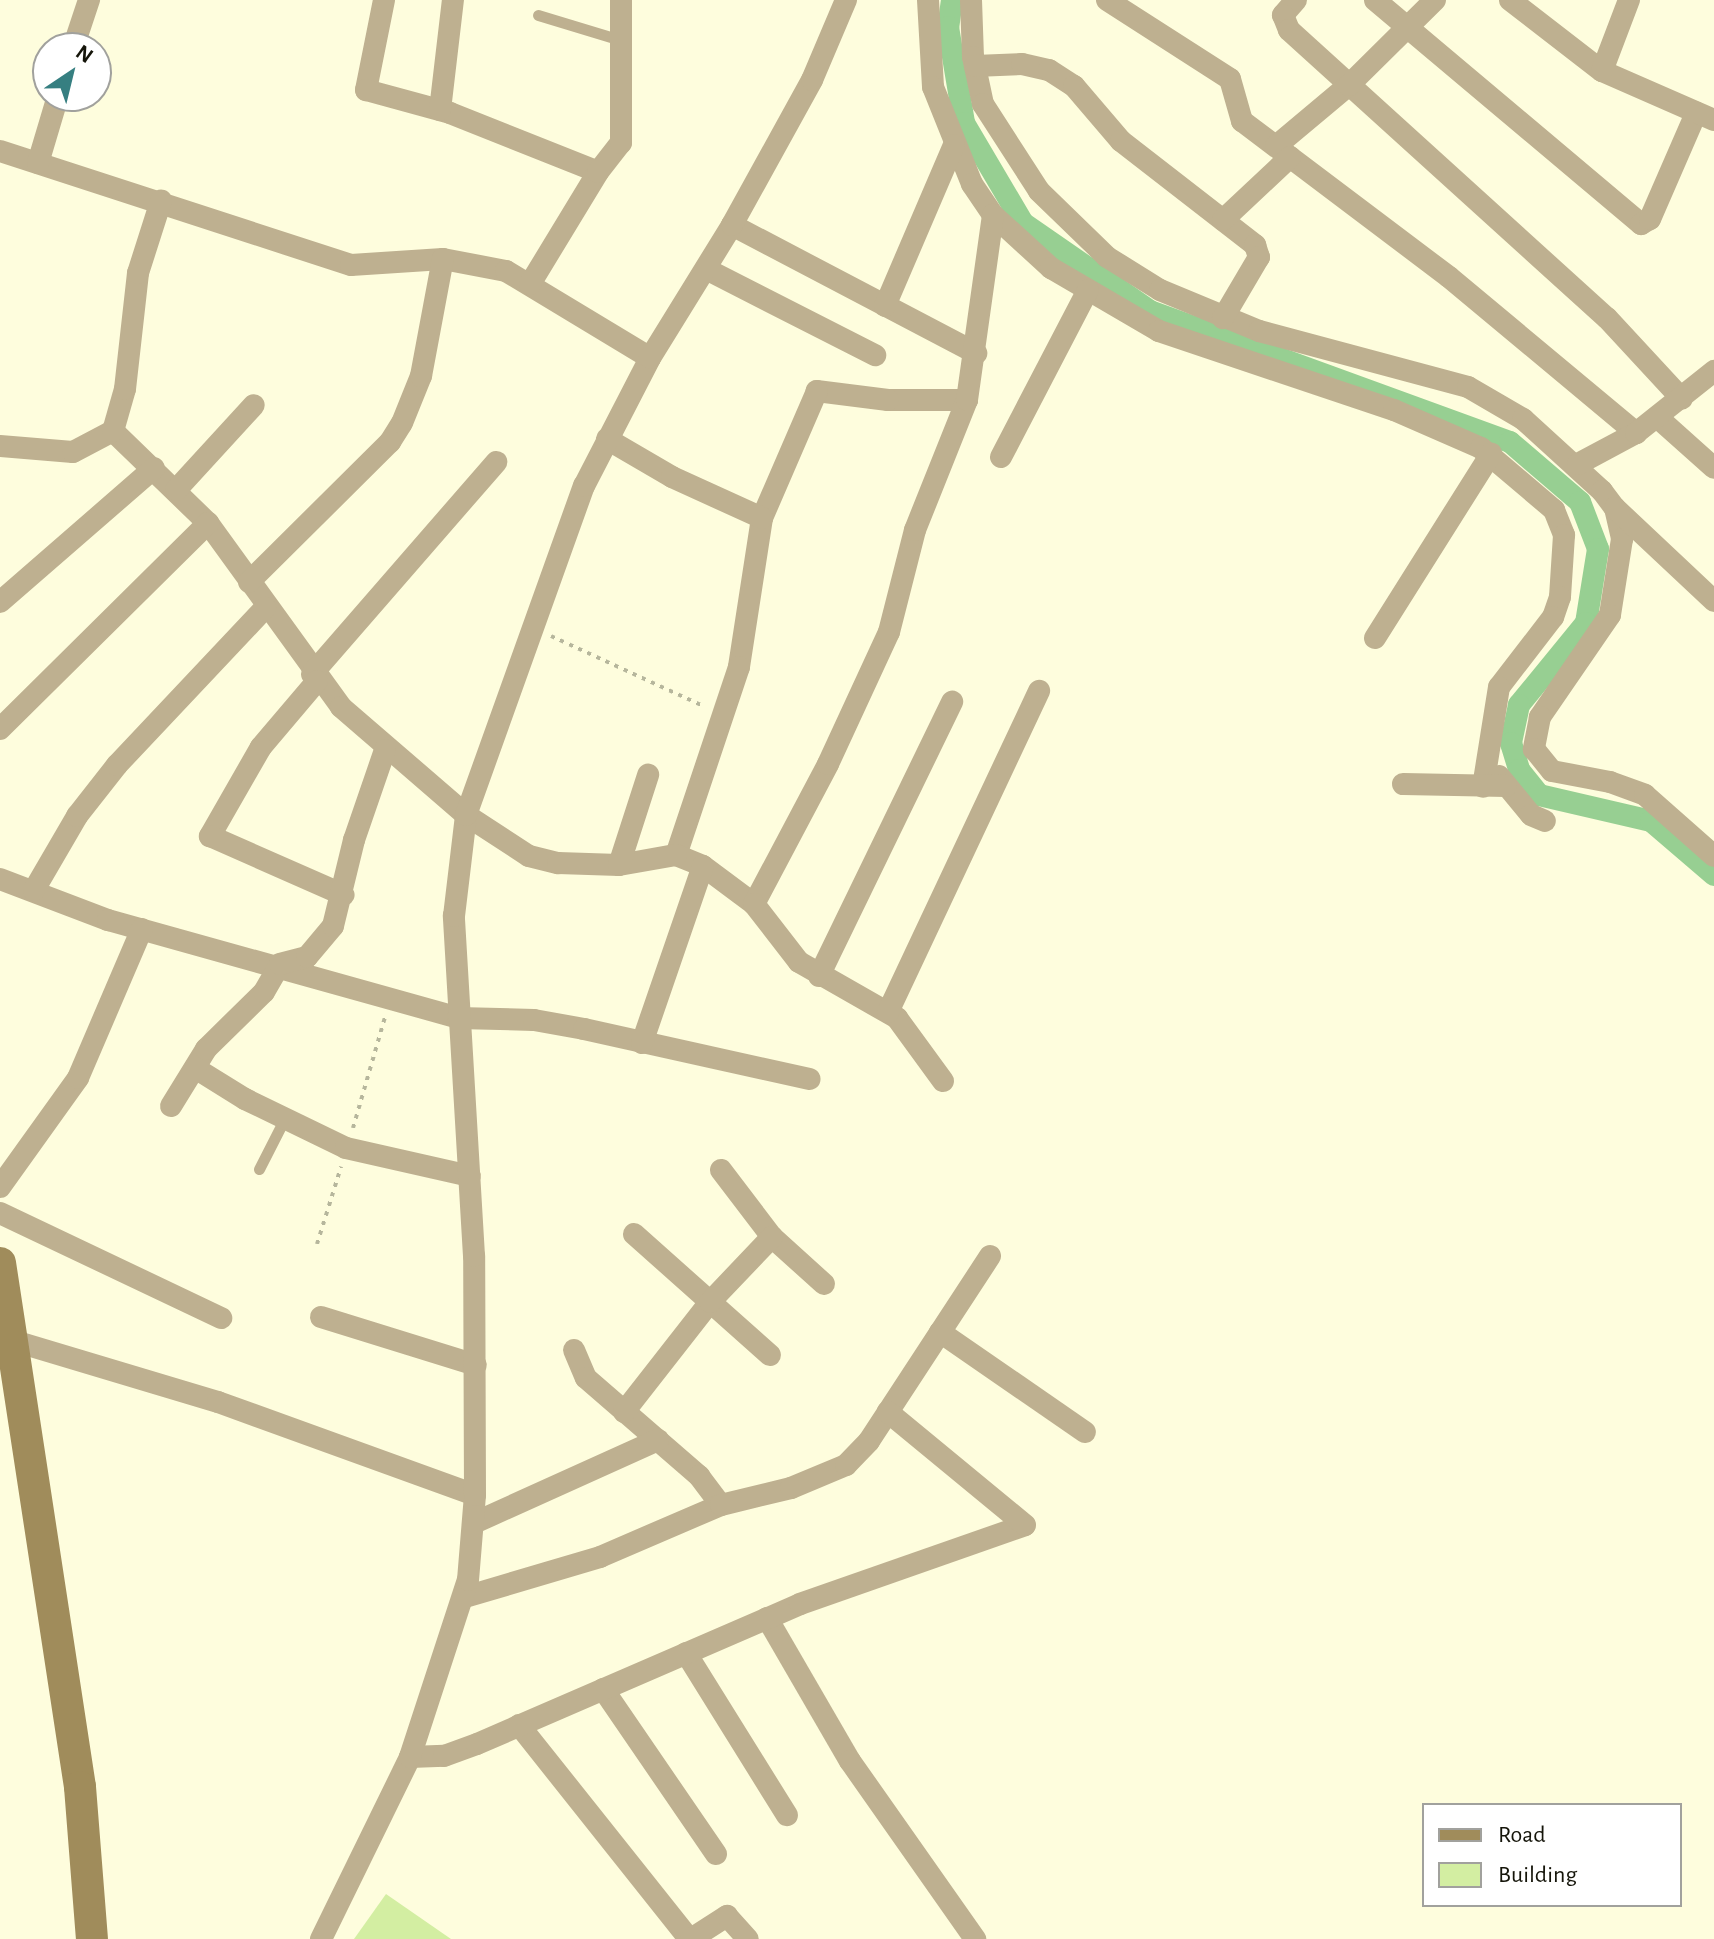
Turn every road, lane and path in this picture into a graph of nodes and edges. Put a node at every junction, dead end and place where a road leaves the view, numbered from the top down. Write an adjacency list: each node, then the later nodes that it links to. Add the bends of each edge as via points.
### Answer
1 (89, 0): 16 (street)
2 (384, 0): 21 (street, via 366,90)
3 (453, 0): 21 (street)
4 (621, 0): 17 (street)
5 (846, 0): 32 (street, via 812,80)
6 (928, 0): 24 (street, via 933,87)
7 (971, 0): 18 (street)
8 (1107, 0): 26 (street, via 1230,79 1242,121)
9 (1296, 0): 20 (street, via 1283,23)
10 (1375, 0): 15 (street)
11 (1435, 0): 15 (street)
12 (1510, 0): 19 (street)
13 (1629, 0): 19 (street)
14 (538, 15): 17 (lane)
15 (1408, 28): 20 (street); 23 (street, via 1641,224 1650,219)
16 (78, 32)
17 (621, 40): 28 (street, via 621,143)
18 (975, 66): 31 (street, via 1022,64 1049,70 1074,86 1121,141); 38 (street, via 983,104 1039,191 1068,223 1120,265)
19 (1602, 71): 23 (street)
20 (1349, 85): 26 (street); 42 (street, via 1607,318)
21 (440, 110): 28 (street)
22 (53, 112): 27 (street)
23 (1705, 117)
24 (954, 145): 30 (street); 37 (street)
25 (0, 151): 27 (street)
26 (1283, 152): 31 (street); 47 (street, via 1449,277)
27 (38, 163): 29 (street)
28 (598, 172): 35 (street)
29 (161, 201): 33 (street, via 351,265); 46 (street, via 138,273 125,389)
30 (993, 215): 36 (street, via 1051,268); 39 (street)
31 (1223, 220): 38 (street, via 1260,253)
32 (732, 225): 34 (street); 37 (street)
33 (443, 259): 35 (street, via 506,271); 60 (street, via 421,376 402,423 390,442)
34 (706, 269): 40 (street); 41 (street)
35 (530, 284): 41 (street)
36 (1088, 290): 50 (street, via 1159,331 1394,410); 51 (street)
37 (885, 306): 39 (street)
38 (1223, 318): 53 (street, via 1468,387 1523,419)
39 (976, 353): 43 (street)
40 (875, 355)
41 (650, 358): 48 (street)
42 (1702, 389): 45 (street)
43 (967, 400): 58 (street, via 888,400 817,391); 86 (street, via 915,530 889,632 828,764)
44 (254, 405): 56 (street)
45 (1657, 417): 47 (street); 55 (street)
46 (113, 431): 49 (street, via 73,452); 54 (street)
47 (1636, 433): 53 (street)
48 (607, 439): 58 (street, via 672,477); 64 (street)
49 (0, 446)
50 (1491, 454): 65 (street); 72 (street, via 1554,510 1564,535 1565,569 1553,617 1499,687)
51 (1001, 457)
52 (496, 462): 66 (street)
53 (1578, 464): 57 (street)
54 (154, 468): 56 (street); 62 (street)
55 (1714, 468)
56 (176, 490): 59 (street)
57 (1615, 508): 61 (street); 80 (street, via 1622,562 1610,615 1540,717 1534,749 1552,771 1645,795)
58 (762, 518): 69 (street)
59 (208, 523): 60 (street); 70 (street)
60 (249, 582): 63 (street)
61 (1714, 601)
62 (0, 602)
63 (265, 608): 66 (street); 84 (street, via 117,765 77,816)
64 (531, 627): 69 (path); 77 (street)
65 (1375, 638)
66 (315, 677): 71 (street); 85 (street, via 261,747 210,836)
67 (1039, 691): 91 (street)
68 (952, 702): 89 (street)
69 (726, 717): 79 (street)
70 (0, 729)
71 (385, 750): 77 (street); 85 (street, via 354,840)
72 (1487, 758): 75 (street); 76 (street)
73 (648, 775): 81 (street)
74 (1403, 784): 76 (street)
75 (1506, 786): 76 (street); 78 (street, via 1531,815)
76 (1483, 787)
77 (466, 815): 81 (street, via 529,856 558,863); 92 (street, via 454,916)
78 (1545, 821)
79 (676, 855): 81 (street); 82 (street)
80 (1714, 856)
81 (619, 865)
82 (703, 866): 86 (street); 93 (street)
83 (0, 879): 84 (street)
84 (34, 890): 87 (street)
85 (344, 895): 88 (street, via 323,943 307,957)
86 (754, 904): 89 (street, via 775,937)
87 (142, 929): 88 (street); 103 (street, via 78,1078)
88 (280, 964): 90 (street); 94 (street, via 264,992 206,1049)
89 (819, 976): 91 (street)
90 (391, 1000): 92 (street); 99 (path)
91 (888, 1012): 96 (street)
92 (458, 1018): 93 (street, via 534,1020); 102 (street)
93 (642, 1043): 95 (street)
94 (195, 1068): 97 (street); 98 (street)
95 (810, 1079)
96 (943, 1081)
97 (171, 1106)
98 (284, 1120): 99 (street); 100 (lane)
99 (346, 1148): 102 (street); 107 (path)
100 (259, 1169)
101 (721, 1170): 106 (street)
102 (470, 1176): 118 (street)
103 (0, 1187)
104 (0, 1213): 113 (street)
105 (634, 1234): 111 (street)
106 (772, 1237): 110 (street); 111 (street)
107 (317, 1244)
108 (990, 1256): 114 (street)
109 (0, 1263): 115 (main road)
110 (824, 1284)
111 (710, 1302): 117 (street); 119 (street)
112 (321, 1317): 118 (street)
113 (221, 1318)
114 (940, 1332): 120 (street); 121 (street)
115 (11, 1340): 123 (street, via 218,1402); 134 (main road, via 80,1787)
116 (574, 1350): 119 (street, via 586,1378)
117 (770, 1355)
118 (476, 1365): 123 (street)
119 (624, 1412): 122 (street)
120 (888, 1412): 124 (street, via 846,1465 791,1488); 127 (street, via 1025,1525)
121 (1085, 1432)
122 (658, 1440): 124 (street); 125 (street)
123 (475, 1495): 125 (street)
124 (721, 1505): 126 (street, via 600,1557)
125 (474, 1523): 126 (street)
126 (465, 1597): 131 (street)
127 (767, 1618): 128 (street); 138 (street, via 850,1761)
128 (686, 1653): 129 (street); 132 (street)
129 (603, 1689): 130 (street); 133 (street)
130 (519, 1725): 131 (street, via 444,1756); 136 (street)
131 (410, 1757): 135 (street)
132 (787, 1815)
133 (716, 1854)
134 (92, 1939)
135 (321, 1939)
136 (690, 1939): 137 (street, via 727,1916)
137 (748, 1939)
138 (975, 1939)

